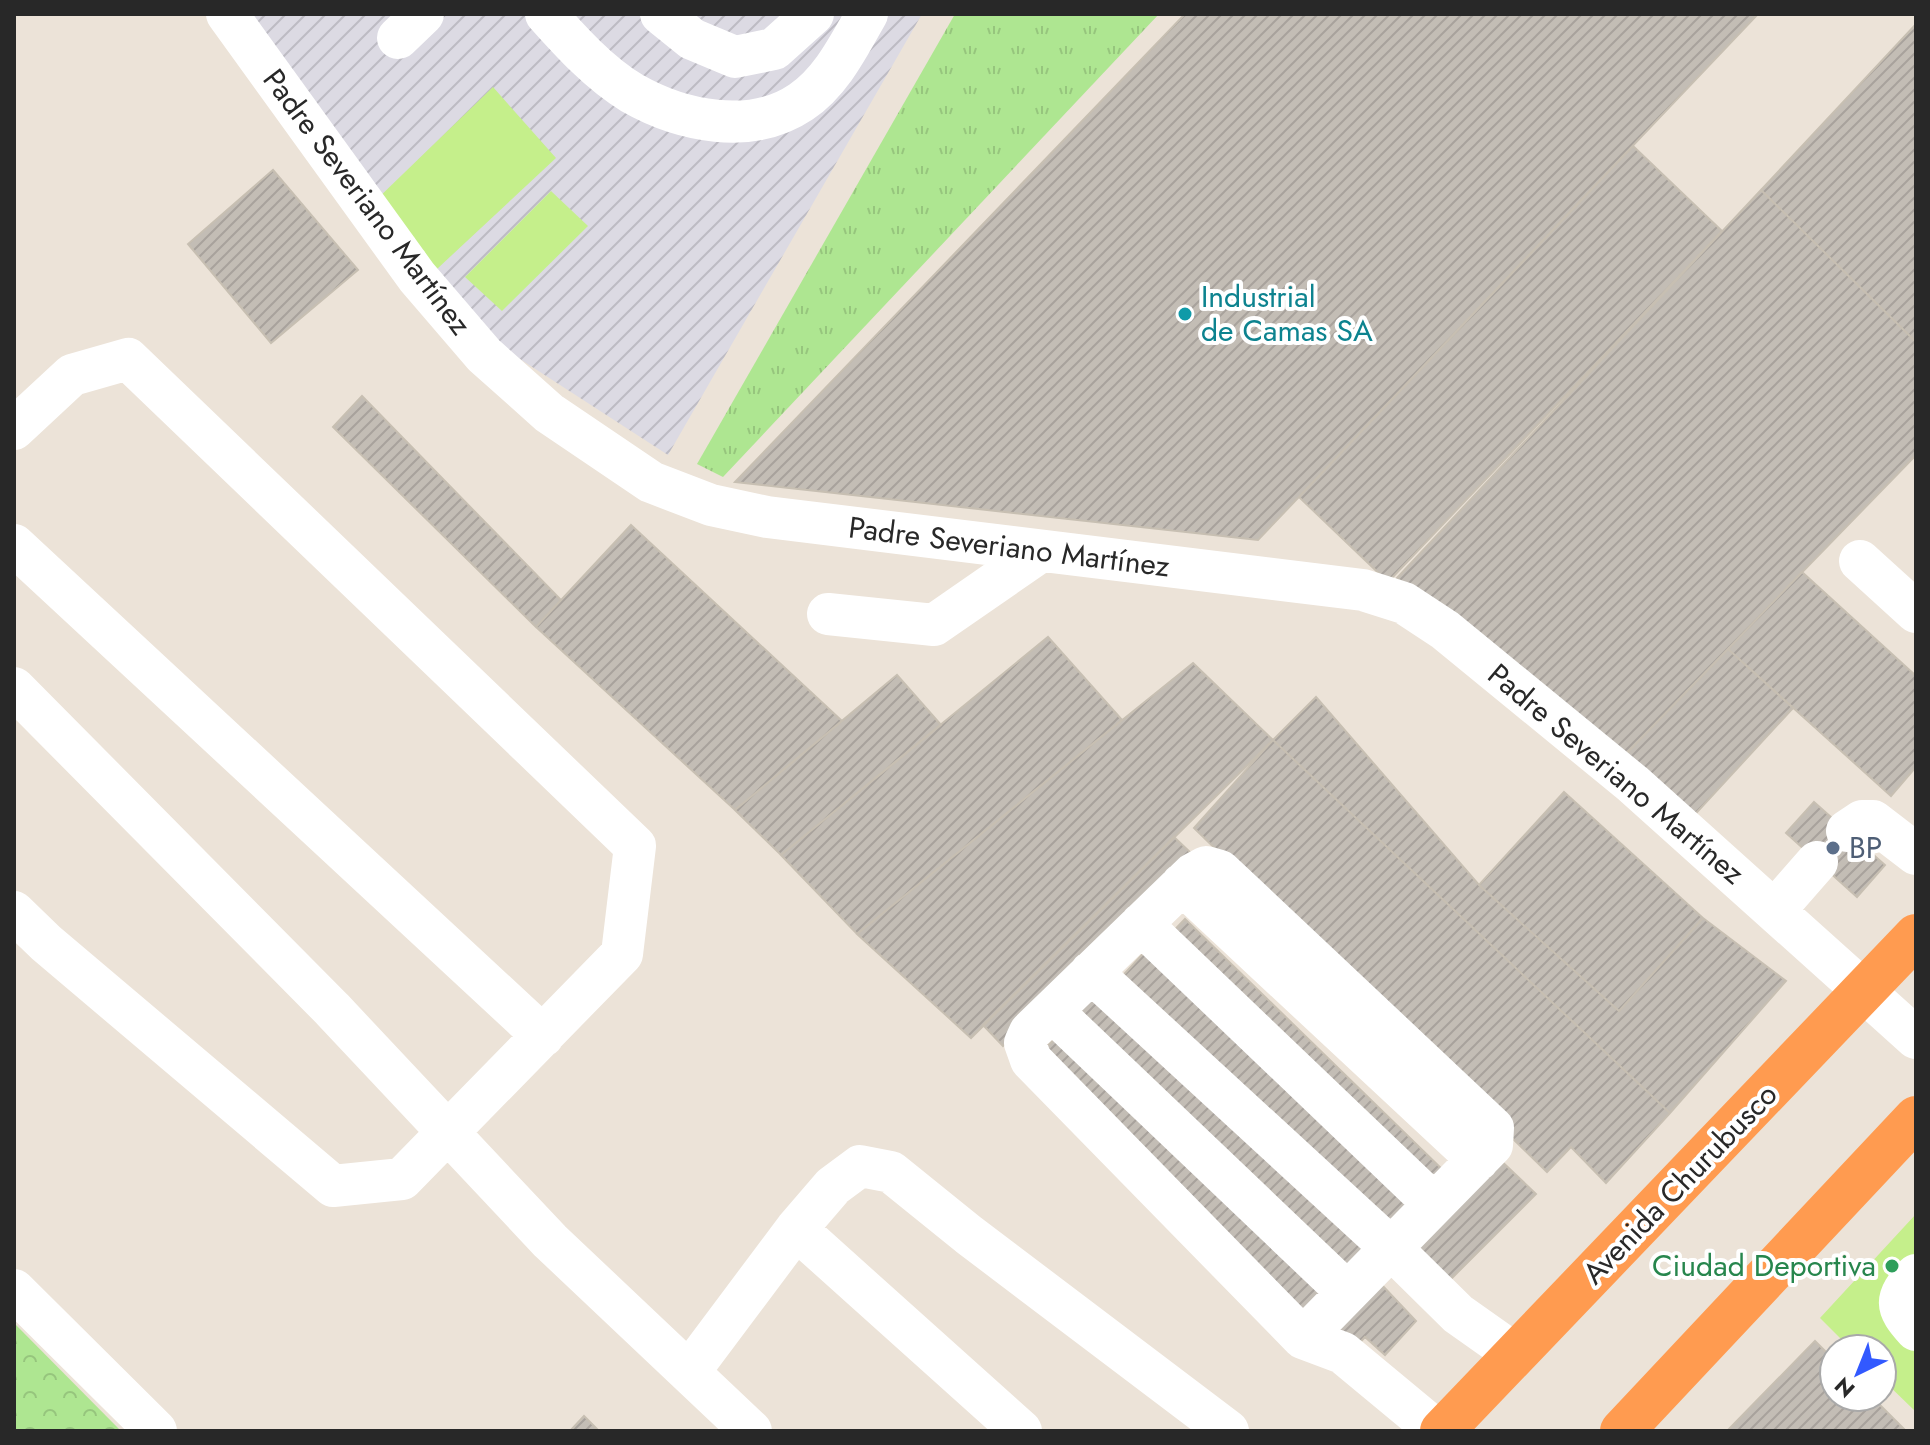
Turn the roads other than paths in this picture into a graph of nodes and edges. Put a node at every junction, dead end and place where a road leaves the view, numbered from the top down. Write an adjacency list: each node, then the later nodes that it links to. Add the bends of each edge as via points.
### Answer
1 (227, 14): 8 (street, Padre Severiano Martínez, via 417,277 484,355 549,413 651,482 711,505 767,517)
2 (546, 14): 5 (street, via 577,49 632,92 693,119 757,122 801,102 827,77)
3 (661, 14): 4 (street, via 692,39 735,57 774,49)
4 (813, 14)
5 (867, 14)
6 (14, 429): 23 (street, via 72,375 128,359 635,846 622,954)
7 (14, 545): 23 (street)
8 (1041, 551): 11 (street, via 934,625); 16 (street, Padre Severiano Martínez, via 1363,590 1404,603 1445,630 1633,784)
9 (1860, 561): 10 (street)
10 (1916, 612)
11 (828, 614)
12 (14, 688): 26 (street)
13 (1847, 831): 14 (street, via 1873,821)
14 (1916, 854)
15 (1817, 862): 16 (street)
16 (1775, 910): 21 (street, Padre Severiano Martínez)
17 (14, 912): 26 (street, via 333,1186 402,1179)
18 (1141, 924): 20 (street); 27 (street); 27 (street, via 1182,884 1478,1160)
19 (1916, 936): 21 (highway, Avenida Churubusco)
20 (1091, 972): 22 (street); 29 (street)
21 (1865, 991): 24 (street, Padre Severiano Martínez); 35 (highway, Avenida Churubusco)
22 (1052, 1011): 32 (street); 34 (street, via 1025,1043 1031,1060)
23 (543, 1036): 26 (street)
24 (1916, 1038)
25 (1916, 1118): 42 (highway)
26 (449, 1133): 36 (street, via 550,1241)
27 (1433, 1203): 29 (street)
28 (796, 1229): 36 (street); 39 (street); 40 (street, via 833,1186 860,1166 891,1172)
29 (1390, 1247): 32 (street); 35 (street, via 1458,1314)
30 (1916, 1275): 33 (street, via 1898,1303)
31 (14, 1290): 37 (street)
32 (1347, 1292): 34 (street)
33 (1916, 1330)
34 (1303, 1338): 41 (street, via 1343,1353)
35 (1516, 1355): 41 (highway, Avenida Churubusco)
36 (689, 1372): 38 (street)
37 (156, 1431)
38 (751, 1431)
39 (1021, 1431)
40 (1228, 1431)
41 (1440, 1431)
42 (1622, 1431)

